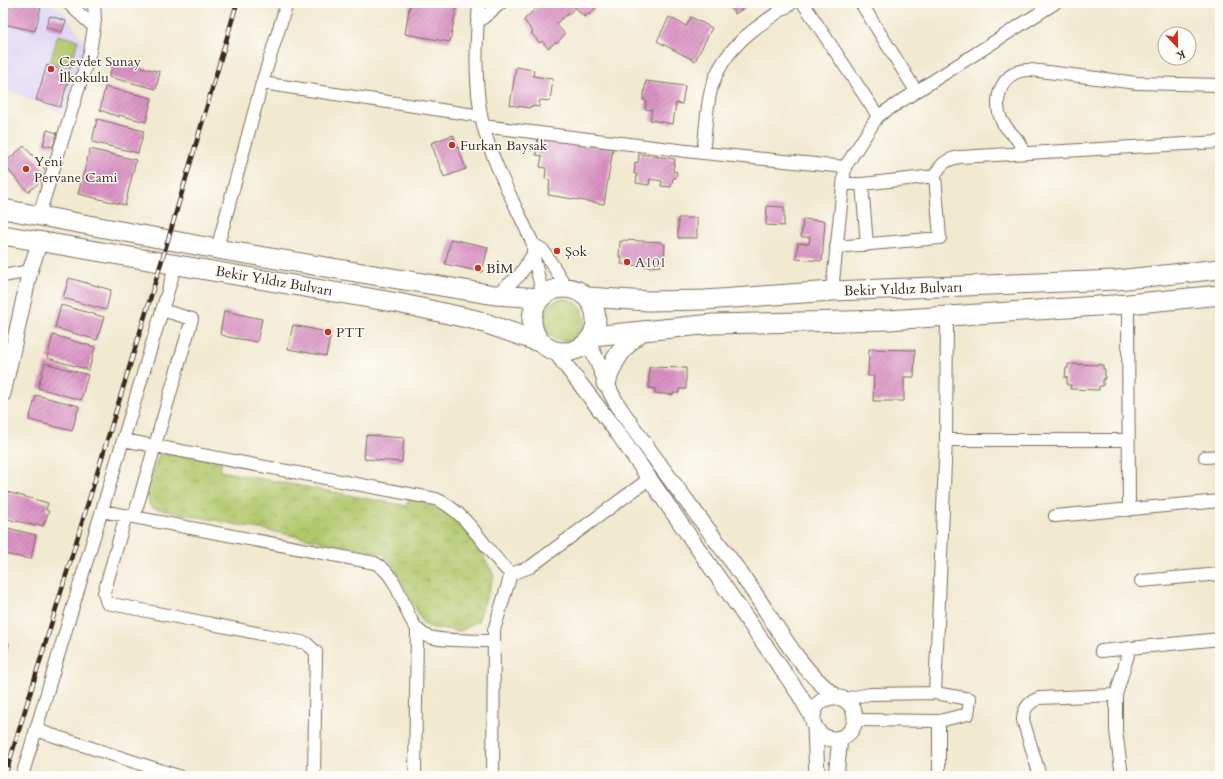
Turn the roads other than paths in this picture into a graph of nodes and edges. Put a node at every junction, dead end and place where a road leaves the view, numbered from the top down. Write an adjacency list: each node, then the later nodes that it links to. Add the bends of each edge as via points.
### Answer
1 (68, 3): 11 (street)
2 (94, 3): 11 (street)
3 (287, 3): 12 (street)
4 (479, 3): 10 (street)
5 (501, 3): 10 (street)
6 (792, 3): 19 (street, via 748,32 720,67 712,87)
7 (803, 3): 15 (street)
8 (861, 3): 14 (street)
9 (1055, 3): 14 (street)
10 (478, 23): 16 (street, via 477,72)
11 (93, 26): 25 (street, via 90,52)
12 (262, 83): 16 (street); 30 (street)
13 (1220, 85): 18 (street, via 1138,83 1020,70 1002,84 999,113 1006,128 1020,143)
14 (916, 91): 15 (street)
15 (878, 116): 20 (street)
16 (482, 121): 19 (street); 31 (street, via 491,150)
17 (1220, 142): 18 (street)
18 (1022, 152): 21 (street, via 951,158 941,165)
19 (703, 153): 20 (street)
20 (845, 167): 22 (street)
21 (935, 176): 23 (street); 28 (street, via 940,238)
22 (843, 184): 23 (street); 29 (street)
23 (862, 184): 28 (street)
24 (3, 209): 25 (main road, Bekir Yıldız Bulvarı)
25 (39, 215): 30 (main road, Bekir Yıldız Bulvarı)
26 (3, 235): 27 (main road, Bekir Yıldız Bulvarı)
27 (40, 241): 32 (main road, Bekir Yıldız Bulvarı); 34 (street)
28 (867, 244): 29 (street)
29 (836, 247): 37 (street)
30 (217, 249): 39 (main road, Bekir Yıldız Bulvarı)
31 (533, 249): 36 (street, via 544,250); 39 (street, via 519,276); 40 (street)
32 (176, 264): 43 (street); 47 (main road, Bekir Yıldız Bulvarı, via 398,303 476,320)
33 (1220, 269): 37 (main road, Bekir Yıldız Bulvarı, via 1117,280)
34 (30, 271): 35 (street); 49 (street)
35 (3, 276)
36 (567, 288): 40 (main road, via 553,290); 41 (main road)
37 (832, 291): 41 (main road, Bekir Yıldız Bulvarı, via 678,301)
38 (1220, 295): 42 (main road, Bekir Yıldız Bulvarı)
39 (495, 296): 40 (main road, Bekir Yıldız Bulvarı)
40 (542, 297): 47 (main road, via 536,303 532,317 534,331)
41 (587, 297): 46 (main road, via 596,316 595,330)
42 (1128, 304): 44 (main road, Bekir Yıldız Bulvarı); 52 (street)
43 (162, 310): 50 (street); 53 (street, via 192,319)
44 (947, 316): 45 (main road, Bekir Yıldız Bulvarı, via 889,320 713,324); 51 (street)
45 (640, 332): 46 (main road, Bekir Yıldız Bulvarı); 48 (main road, via 618,353)
46 (590, 339): 47 (main road, via 582,347 568,352); 48 (street)
47 (548, 347): 56 (street, via 600,408)
48 (606, 383): 72 (street, via 636,432 750,587 805,667 821,684)
49 (3, 394)
50 (123, 440): 53 (street); 59 (street)
51 (946, 440): 52 (street); 70 (street)
52 (1128, 440): 58 (street)
53 (155, 446): 60 (street); 62 (street, via 436,499 461,515 492,555)
54 (1220, 456): 55 (street)
55 (1205, 457)
56 (649, 478): 62 (street, via 530,568); 75 (street, via 799,694)
57 (1220, 501): 58 (street)
58 (1128, 510): 61 (street)
59 (102, 511): 60 (street); 76 (street)
60 (130, 516): 65 (street, via 375,563 391,576); 80 (street, via 104,593 107,603 306,643 316,652)
61 (1055, 516)
62 (511, 574): 67 (street, via 494,630)
63 (1220, 574): 64 (street)
64 (1141, 581)
65 (417, 629): 67 (street, via 434,638); 81 (street)
66 (1220, 639): 68 (street)
67 (494, 641): 82 (street)
68 (1130, 648): 69 (street); 71 (street)
69 (1101, 651)
70 (935, 692): 72 (street, via 870,694); 74 (street, via 970,699 968,714)
71 (1116, 695): 86 (street, via 1039,698 1029,703 1024,711 1023,720); 87 (street, via 1116,731)
72 (840, 698): 73 (street, via 853,709); 75 (street, via 830,697 820,702 814,710)
73 (855, 720): 74 (street); 77 (street, via 849,733)
74 (939, 721): 85 (street)
75 (814, 722): 77 (street, via 826,737); 83 (street)
76 (36, 730): 78 (street); 79 (street)
77 (840, 738): 84 (street)
78 (22, 776)
79 (178, 776)
80 (314, 776)
81 (415, 776)
82 (493, 776)
83 (817, 776)
84 (836, 776)
85 (939, 776)
86 (1040, 776)
87 (1122, 776)

